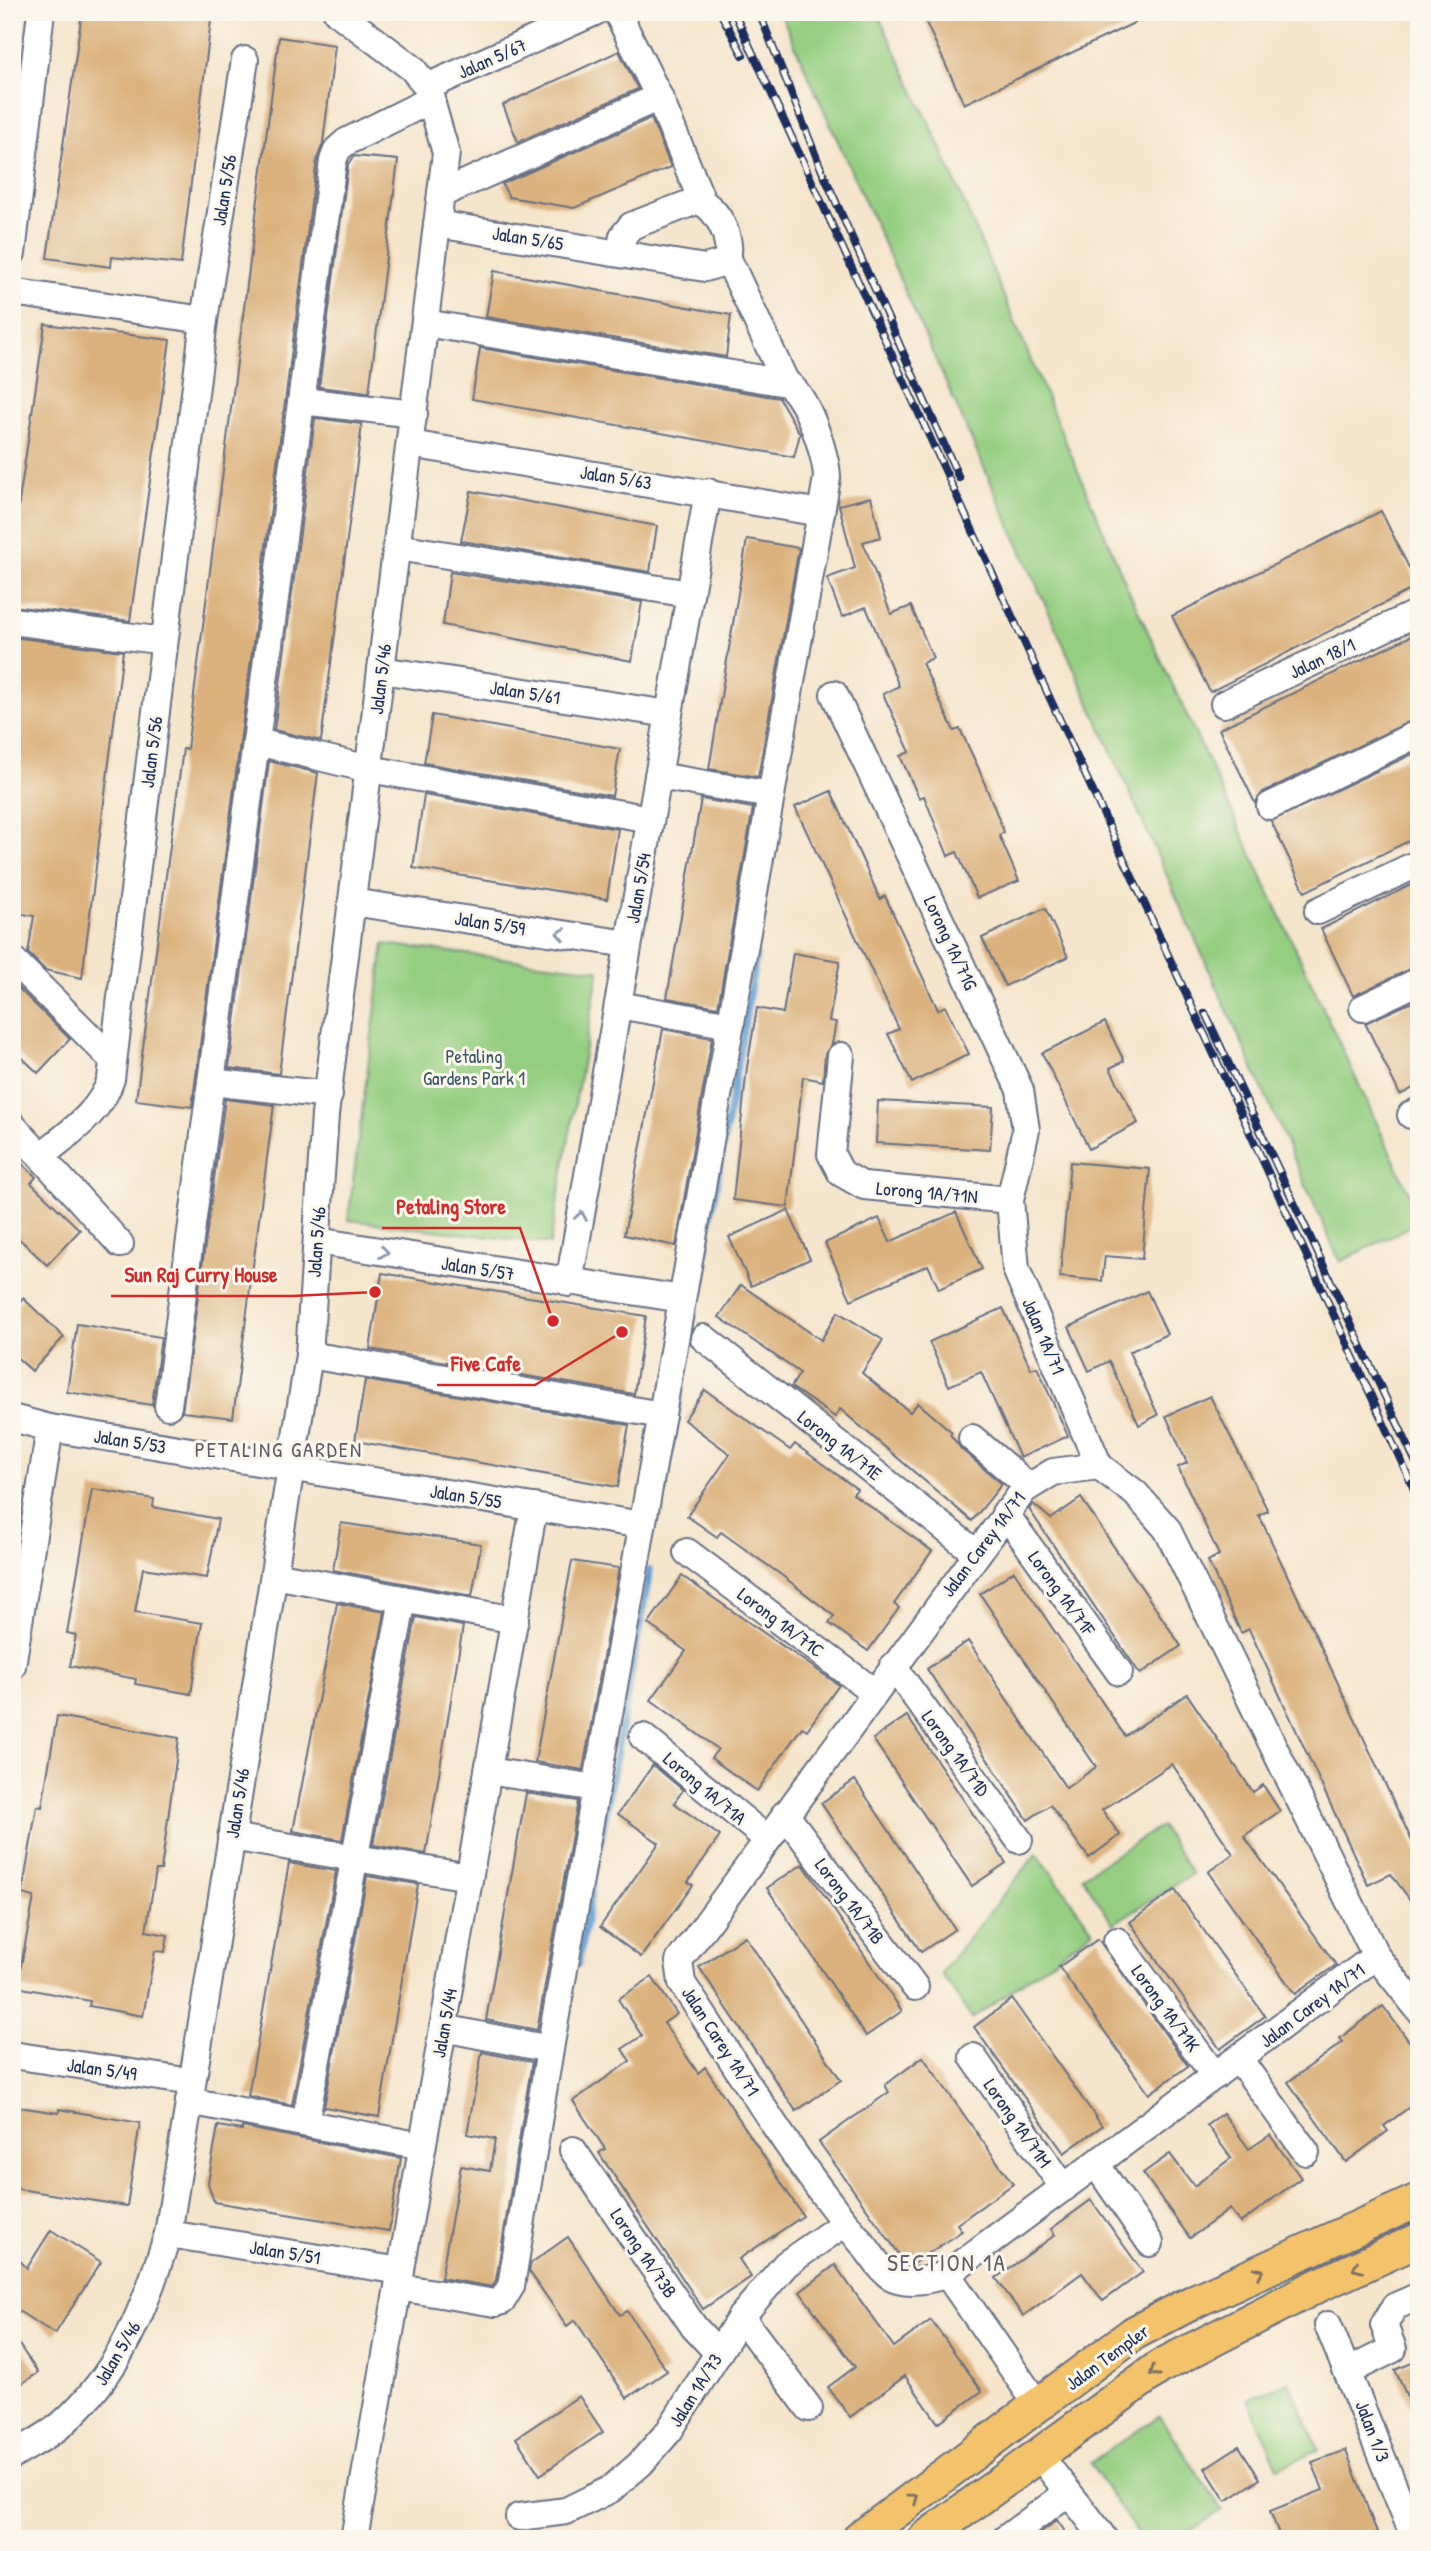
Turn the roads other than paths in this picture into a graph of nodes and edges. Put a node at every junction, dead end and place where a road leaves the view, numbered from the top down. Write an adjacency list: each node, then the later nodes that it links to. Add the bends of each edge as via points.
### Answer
1 (41, 12): 11 (street)
2 (595, 12): 6 (street, Jalan 5/67)
3 (617, 12): 7 (street)
4 (343, 14): 6 (street, Jalan 5/46, via 412,68)
5 (245, 60): 15 (street, Jalan 5/56)
6 (429, 93): 8 (street, Jalan 5/46, via 446,149); 18 (street, Jalan 5/67, via 346,142 334,155)
7 (659, 97): 8 (street); 9 (street)
8 (441, 194): 10 (street, Jalan 5/46)
9 (702, 201): 12 (street, via 686,202 631,226 623,236); 13 (street, via 712,209 727,240)
10 (437, 224): 12 (street, Jalan 5/65); 16 (street, Jalan 5/46)
11 (12, 253)
12 (620, 253): 13 (street, Jalan 5/65, via 705,268)
13 (728, 259): 17 (street)
14 (12, 292): 15 (street)
15 (204, 320): 27 (street, Jalan 5/56)
16 (425, 323): 17 (street); 19 (street, Jalan 5/46)
17 (786, 383): 22 (street, via 801,396 826,468)
18 (302, 401): 19 (street); 33 (street, Jalan 5/67)
19 (414, 414): 20 (street, Jalan 5/46)
20 (410, 444): 21 (street, Jalan 5/63); 23 (street, Jalan 5/46)
21 (708, 492): 22 (street, Jalan 5/63); 24 (street, Jalan 5/54)
22 (821, 513): 36 (street)
23 (397, 547): 24 (street); 28 (street, Jalan 5/46)
24 (690, 593): 31 (street, Jalan 5/54)
25 (1419, 612): 30 (street, Jalan 18/1)
26 (12, 621): 27 (street)
27 (164, 641): 49 (street, Jalan 5/56)
28 (381, 670): 31 (street, Jalan 5/61); 34 (street, Jalan 5/46)
29 (834, 694): 54 (street, Lorong 1A/71G, via 1020,1090 1026,1130)
30 (1224, 704)
31 (669, 714): 35 (street, Jalan 5/54)
32 (1419, 733): 37 (street)
33 (257, 743): 34 (street); 50 (street, Jalan 5/67)
34 (369, 769): 38 (street); 40 (street, Jalan 5/46)
35 (658, 776): 36 (street); 38 (street, Jalan 5/54)
36 (771, 795): 47 (street)
37 (1270, 806)
38 (650, 819): 42 (street, Jalan 5/54)
39 (1419, 863): 41 (street)
40 (352, 902): 42 (street, Jalan 5/59, one-way to 40); 51 (street, Jalan 5/46)
41 (1318, 911)
42 (628, 944): 45 (street, Jalan 5/54)
43 (12, 958): 49 (street)
44 (1419, 981): 46 (street)
45 (618, 1005): 47 (street); 57 (street, Jalan 5/54, one-way to 45)
46 (1363, 1008)
47 (731, 1025): 58 (street)
48 (841, 1056): 54 (street, Lorong 1A/71N, via 831,1154 841,1173 864,1186)
49 (113, 1060): 53 (street, Jalan 5/56, via 106,1096)
50 (211, 1082): 51 (street); 61 (street, Jalan 5/67)
51 (328, 1095): 55 (street, Jalan 5/46)
52 (12, 1125): 53 (street)
53 (41, 1156): 56 (street)
54 (1010, 1200): 66 (street, Jalan 1A/71, via 1016,1269)
55 (317, 1241): 57 (street, Jalan 5/57, one-way to 57); 60 (street, Jalan 5/46)
56 (120, 1244)
57 (569, 1283): 58 (street, Jalan 5/57)
58 (682, 1299): 62 (street)
59 (704, 1338): 73 (street, Lorong 1A/71E)
60 (309, 1355): 62 (street); 67 (street, Jalan 5/46)
61 (168, 1406)
62 (662, 1415): 71 (street)
63 (12, 1418): 64 (street, Jalan 5/53)
64 (50, 1428): 67 (street, Jalan 5/53); 77 (street)
65 (972, 1438): 68 (street)
66 (1098, 1466): 68 (street, Jalan Carey 1A/71, via 1053,1472); 91 (street, Jalan Carey 1A/71, via 1135,1493 1167,1529)
67 (290, 1467): 69 (street, Jalan 5/55); 74 (street, Jalan 5/46)
68 (1028, 1486): 70 (street, Jalan Carey 1A/71)
69 (534, 1507): 71 (street, Jalan 5/55); 76 (street, Jalan 5/44)
70 (1005, 1513): 73 (street, Jalan Carey 1A/71); 79 (street, Lorong 1A/71F)
71 (642, 1525): 83 (street)
72 (687, 1552): 80 (street, Lorong 1A/71C)
73 (976, 1553): 78 (street, Jalan Carey 1A/71)
74 (274, 1575): 75 (street); 85 (street, Jalan 5/46)
75 (403, 1599): 76 (street); 88 (street)
76 (514, 1620): 82 (street, Jalan 5/44)
77 (12, 1666)
78 (893, 1666): 80 (street, Jalan Carey 1A/71); 87 (street, Lorong 1A/71D)
79 (1119, 1672)
80 (874, 1692): 84 (street, Jalan Carey 1A/71)
81 (643, 1737): 86 (street, Lorong 1A/71A)
82 (488, 1771): 83 (street); 89 (street, Jalan 5/44)
83 (596, 1788): 95 (street)
84 (785, 1814): 86 (street, Jalan Carey 1A/71); 92 (street, Lorong 1A/71B)
85 (231, 1838): 88 (street); 100 (street, Jalan 5/46)
86 (767, 1839): 108 (street, Jalan Carey 1A/71, via 679,1961 679,1976)
87 (1020, 1840)
88 (356, 1858): 89 (street); 101 (street)
89 (470, 1877): 94 (street, Jalan 5/44)
90 (1117, 1941): 99 (street, Lorong 1A/71K)
91 (1377, 1956): 93 (street); 98 (street, Jalan Carey 1A/71)
92 (915, 1987)
93 (1419, 2010)
94 (443, 2028): 95 (street); 102 (street, Jalan 5/44)
95 (550, 2049): 113 (street, Jalan 5/51, via 512,2286 506,2297 488,2302)
96 (12, 2055): 100 (street, Jalan 5/49)
97 (972, 2057): 106 (street, Lorong 1A/71M)
98 (1239, 2059): 99 (street, Jalan Carey 1A/71); 104 (street)
99 (1215, 2076): 105 (street, Jalan Carey 1A/71)
100 (191, 2092): 101 (street, Jalan 5/49); 109 (street, Jalan 5/46)
101 (305, 2123): 102 (street, Jalan 5/49)
102 (422, 2146): 113 (street, Jalan 5/44)
103 (573, 2150): 117 (street, Lorong 1A/73B, via 694,2327)
104 (1306, 2152)
105 (1096, 2164): 106 (street, Jalan Carey 1A/71); 111 (street)
106 (1063, 2188): 112 (street, Jalan Carey 1A/71)
107 (1419, 2200): 119 (main road, Jalan Templer, one-way to 107, via 1134,2333)
108 (845, 2223): 112 (street, Jalan Carey 1A/71, via 890,2276 911,2281); 115 (street, Jalan 1A/73, via 786,2264)
109 (168, 2234): 113 (street, Jalan 5/51); 122 (street, Jalan 5/46, via 147,2301 105,2380 61,2425)
110 (1419, 2240): 121 (main road, Jalan Templer, one-way to 121, via 1161,2366)
111 (1150, 2243)
112 (947, 2274): 119 (street)
113 (399, 2279): 125 (street, Jalan 5/44)
114 (1419, 2296): 118 (street, via 1394,2307 1384,2325 1393,2349)
115 (741, 2317): 117 (street, Jalan 1A/73); 120 (street)
116 (1328, 2325): 118 (street, Jalan 1/3)
117 (718, 2353): 124 (street, Jalan 1A/73, via 669,2431 611,2489 566,2511)
118 (1349, 2371): 130 (street, Jalan 1/3)
119 (1039, 2407): 126 (main road, Jalan Templer, one-way to 119)
120 (809, 2408)
121 (1040, 2455): 123 (street); 127 (main road, Jalan Templer)
122 (12, 2456)
123 (1066, 2494): 128 (street); 129 (street, via 1076,2498)
124 (519, 2516)
125 (354, 2539)
126 (859, 2539)
127 (924, 2539)
128 (1004, 2539)
129 (1104, 2539)
130 (1415, 2539)

